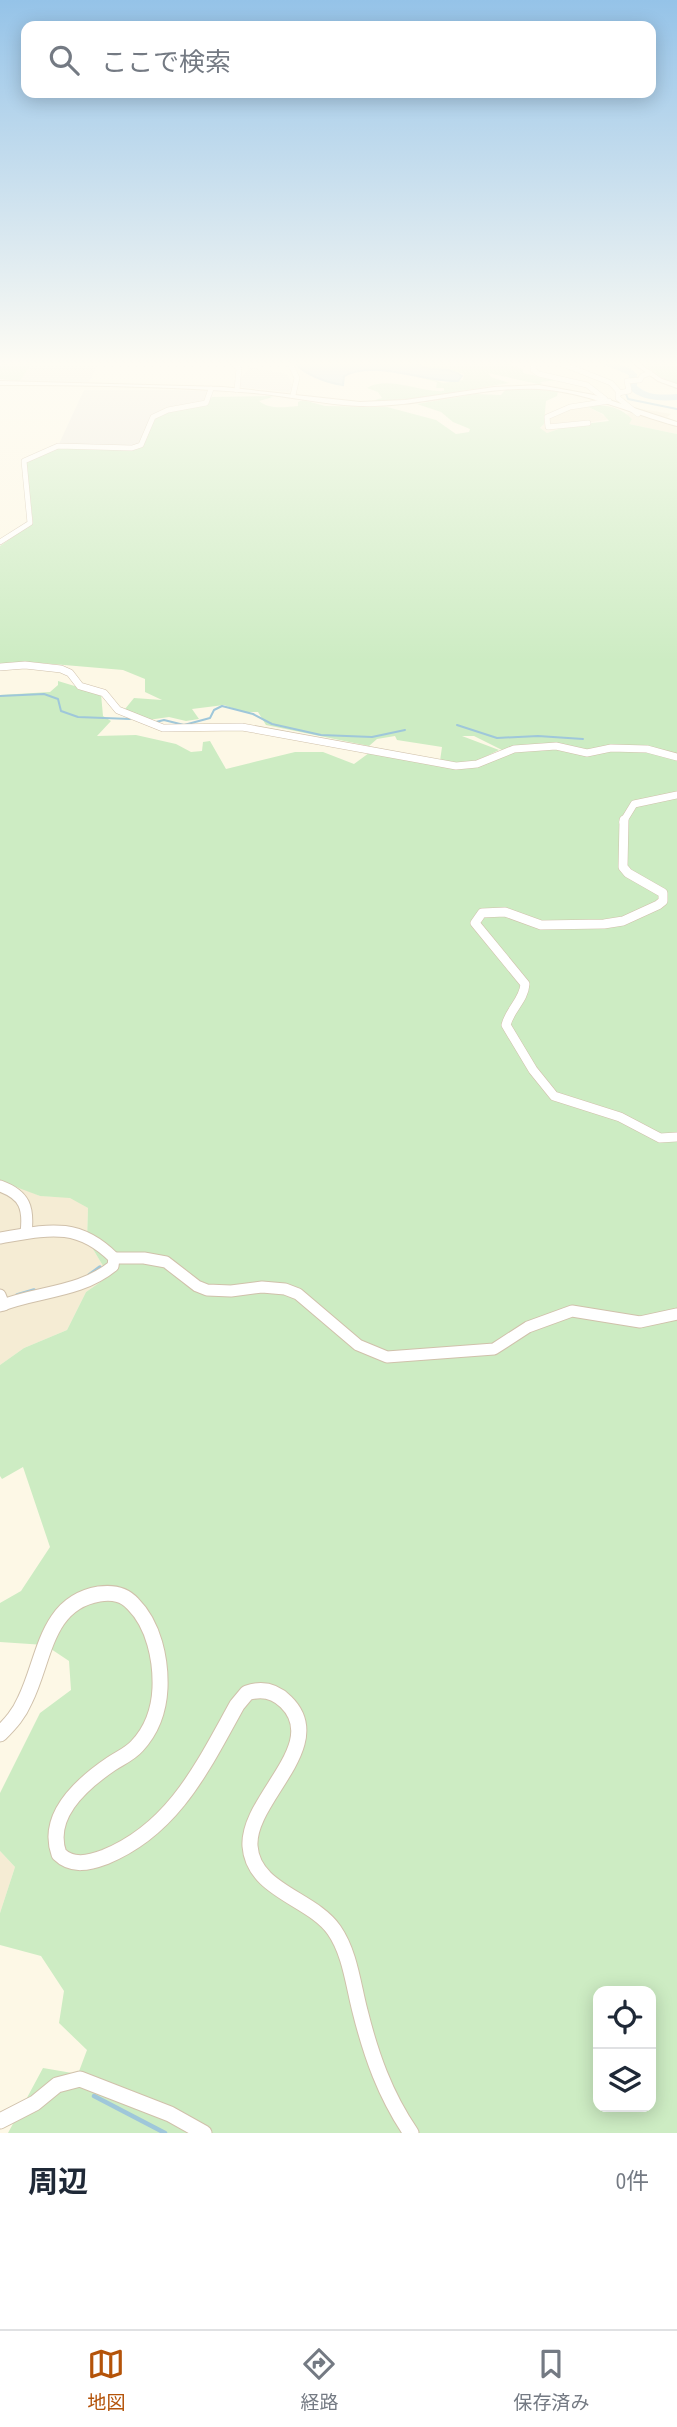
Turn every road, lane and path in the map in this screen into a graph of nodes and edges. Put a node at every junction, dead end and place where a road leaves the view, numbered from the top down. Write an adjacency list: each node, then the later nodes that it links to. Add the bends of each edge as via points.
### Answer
1 (24, 463): 3 (street, via 30,523)
2 (0, 534): 3 (street)
3 (10, 535): 4 (street)
4 (0, 542)
5 (0, 667): 6 (street, via 61,669 75,683 104,693 118,710 163,728 242,727 456,766 477,764 506,751 556,746 587,753 637,748)
6 (677, 757)
7 (677, 795): 8 (street, via 634,804 622,823 623,867 663,893 658,905 601,926 539,925 496,909 482,913 475,923 525,984 506,1025 545,1087 561,1100 620,1117 660,1138)
8 (677, 1137)
9 (0, 1186): 10 (street, via 24,1199)
10 (26, 1233): 11 (street); 12 (street, via 81,1231)
11 (0, 1238)
12 (114, 1258): 13 (street, via 113,1266 86,1283); 14 (street, via 158,1259 209,1290 267,1285 287,1289 358,1345 387,1357 494,1349 528,1327 572,1311 640,1322)
13 (1, 1302)
14 (677, 1314)
15 (0, 1734): 18 (street, via 26,1699 47,1638 64,1611 99,1593 111,1593 135,1604 153,1639 162,1685 135,1749 78,1790 58,1823 57,1852 65,1860 80,1863 123,1849 171,1814 189,1793 246,1694 273,1692 292,1706 299,1729 296,1743 252,1828 254,1862 263,1876 317,1911 333,1927 378,2077)
16 (0, 2121): 17 (street, via 57,2085 80,2079 170,2114)
17 (204, 2133)
18 (411, 2133)

